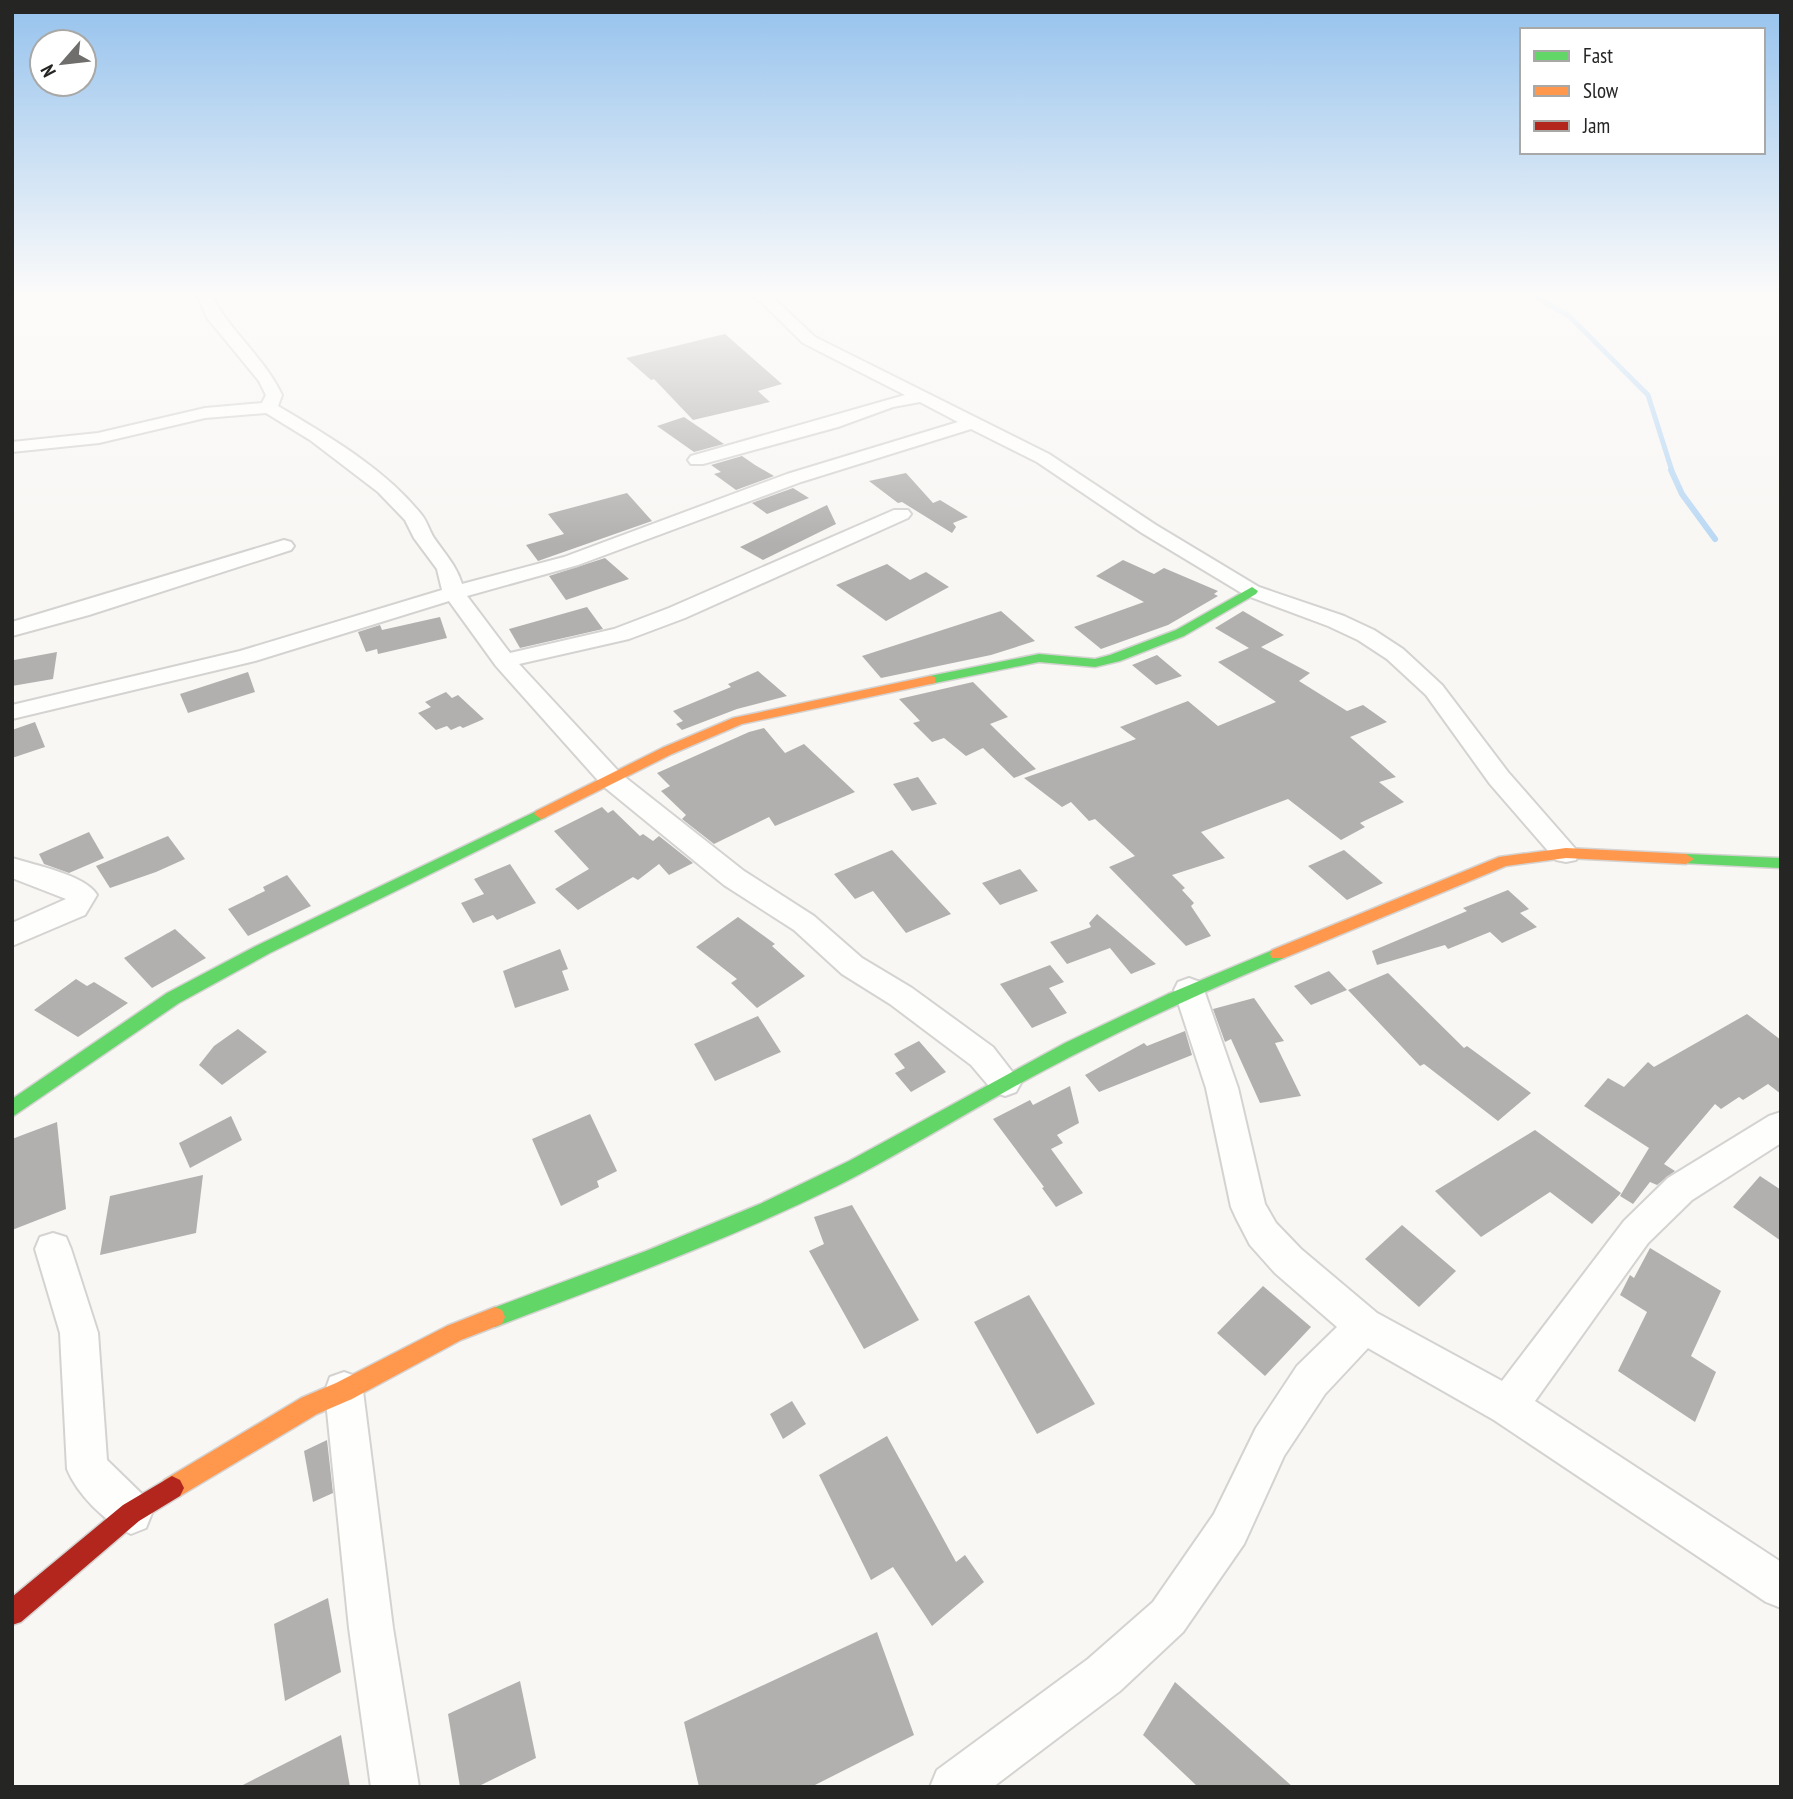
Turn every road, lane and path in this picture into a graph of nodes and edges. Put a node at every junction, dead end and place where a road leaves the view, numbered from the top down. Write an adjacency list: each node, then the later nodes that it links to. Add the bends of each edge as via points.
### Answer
1 (264, 377): 4 (street, via 274,395)
2 (882, 377): 3 (street)
3 (922, 397): 5 (street); 7 (street)
4 (269, 408): 6 (street, via 205,413 99,438); 11 (street, via 316,436 385,488 414,518 447,568)
5 (975, 422): 10 (street, via 1043,458); 11 (street, via 794,478 600,552)
6 (12, 447)
7 (697, 460)
8 (901, 514): 13 (street, via 621,634)
9 (284, 546): 12 (street)
10 (1252, 591): 15 (street, via 1180,633 1115,658 1095,663 1039,658 1013,662 738,721); 16 (street, via 1366,635 1414,670 1499,778)
11 (454, 593): 13 (street); 14 (street, via 247,656)
12 (12, 629)
13 (504, 661): 15 (street)
14 (12, 712)
15 (612, 780): 21 (street, via 734,878 804,923 852,966 982,1056); 22 (street, via 173,998)
16 (1566, 853): 17 (street); 20 (street, via 1504,861)
17 (1781, 863)
18 (12, 868): 19 (street, via 83,895 75,908)
19 (12, 935)
20 (1189, 990): 21 (street); 25 (street, via 1222,1088 1248,1207 1263,1234 1288,1261)
21 (1005, 1083): 26 (street, via 804,1193 682,1246 454,1333)
22 (12, 1109)
23 (1781, 1126): 27 (street, via 1680,1189 1636,1232)
24 (53, 1249): 28 (street, via 79,1333 87,1469)
25 (1364, 1326): 27 (street); 32 (street, via 1311,1380 1270,1442 1229,1529 1168,1617 1104,1675)
26 (344, 1391): 28 (street, via 309,1406); 31 (street)
27 (1508, 1406): 29 (street)
28 (131, 1513): 30 (street)
29 (1781, 1587)
30 (12, 1613)
31 (395, 1787)
32 (954, 1787)

